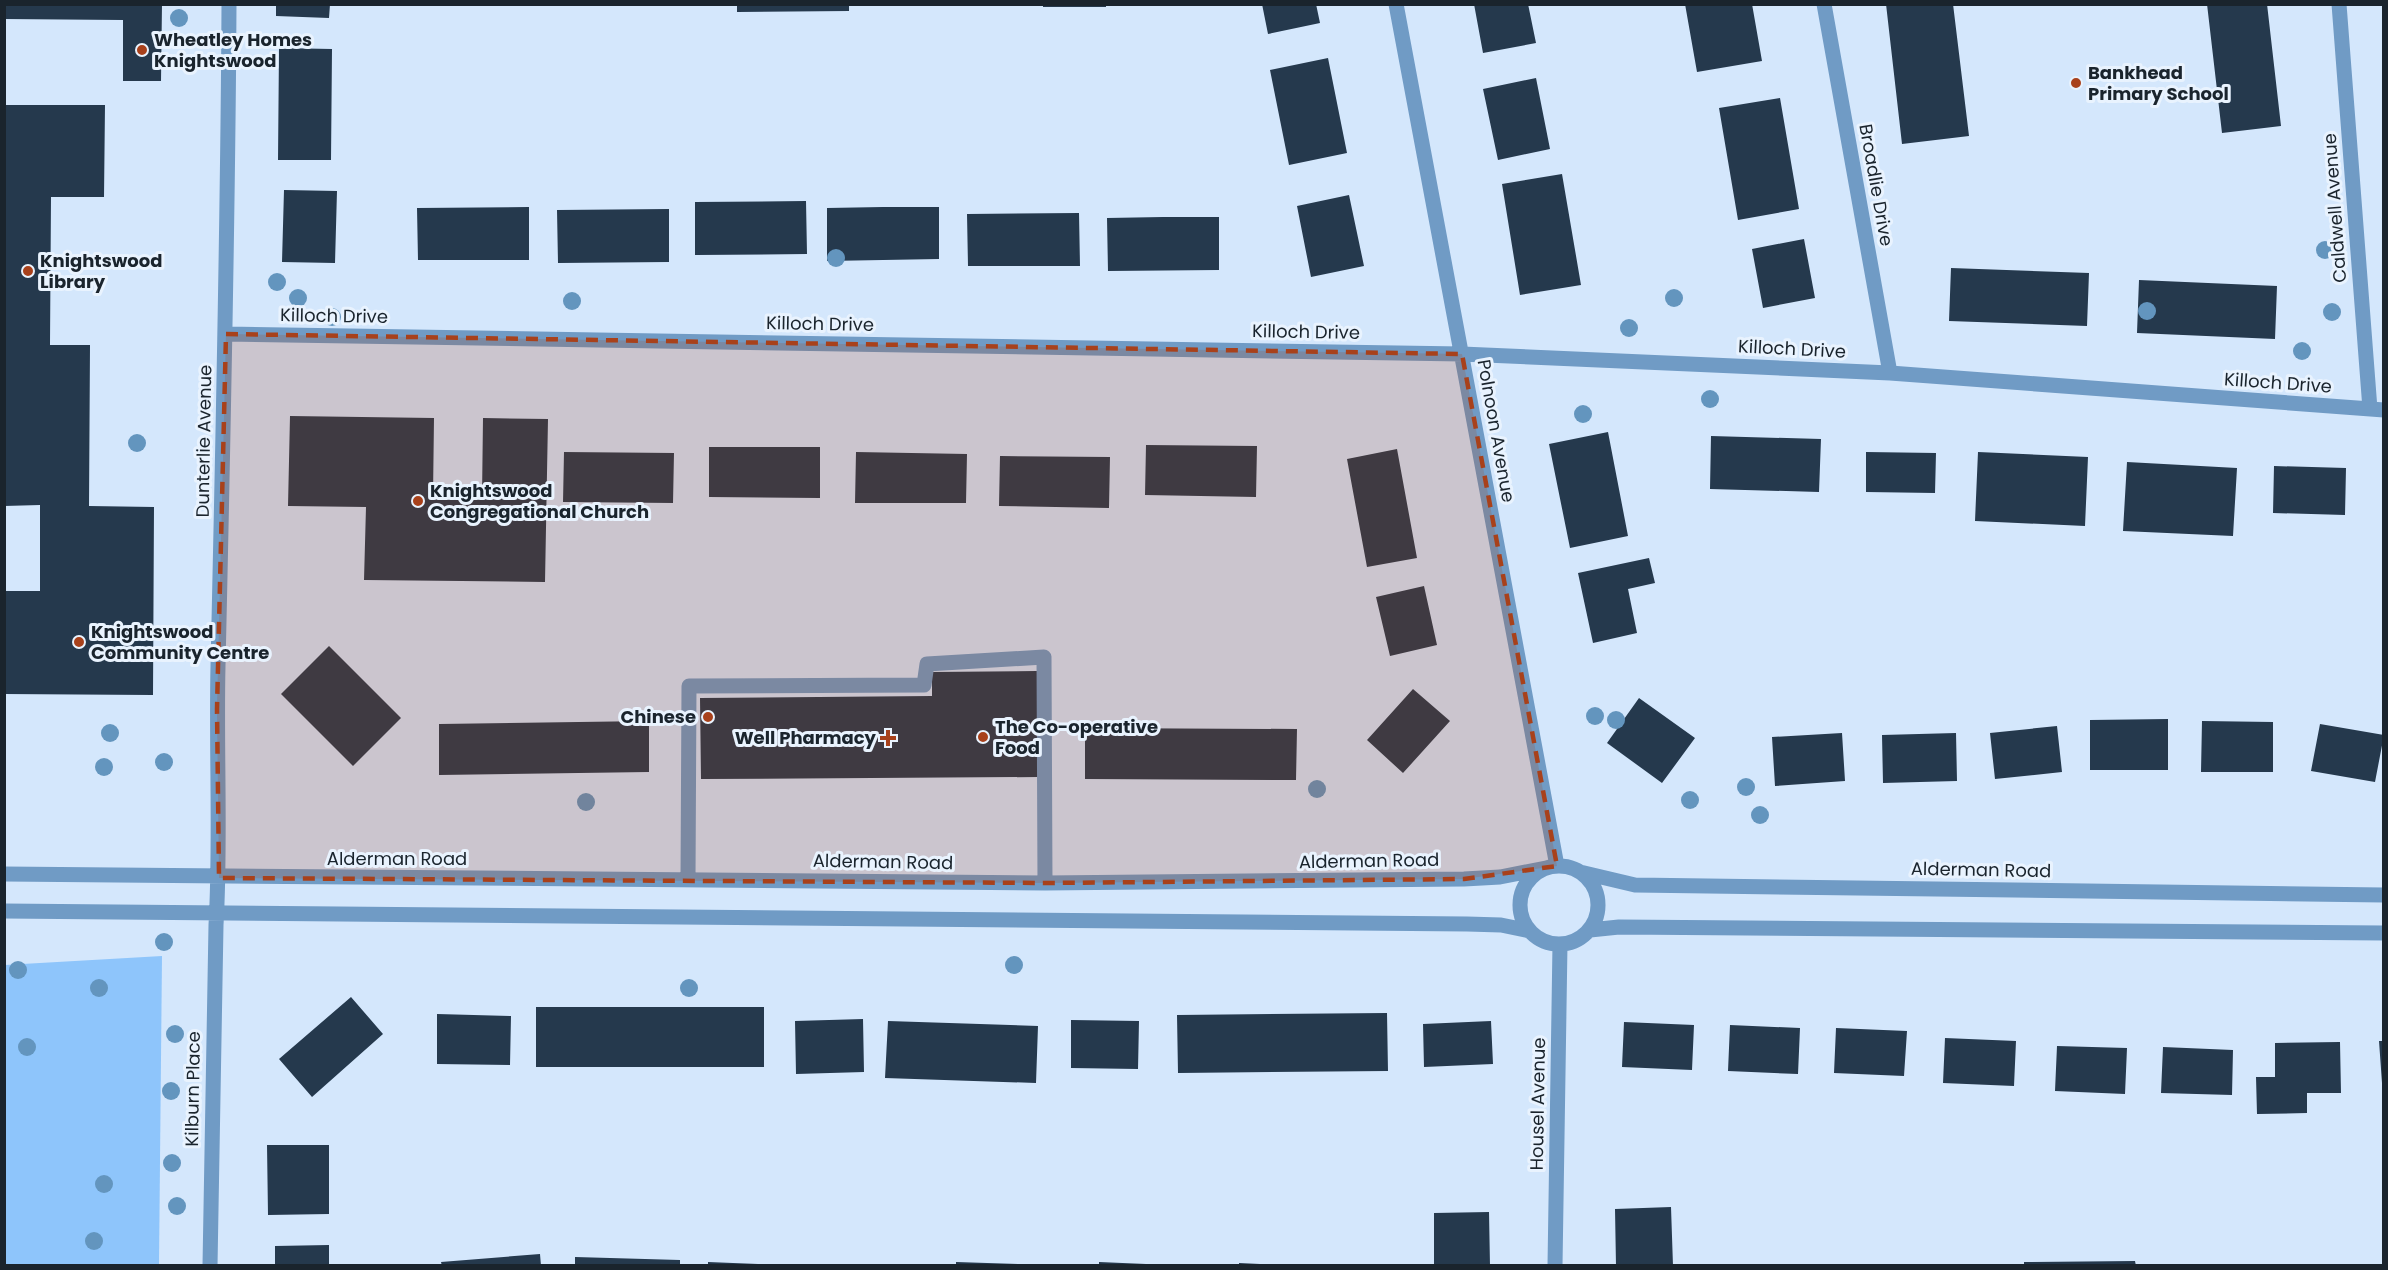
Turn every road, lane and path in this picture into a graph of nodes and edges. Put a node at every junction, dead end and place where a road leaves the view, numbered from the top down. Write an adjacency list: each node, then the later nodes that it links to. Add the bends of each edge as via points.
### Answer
1 (228, 4): 5 (street, Dunterlie Avenue)
2 (1396, 4): 6 (street, Polnoon Avenue)
3 (1824, 4): 7 (street, Broadlie Drive)
4 (2339, 4): 8 (street, Caldwell Avenue)
5 (226, 333): 6 (street, Killoch Drive); 12 (street, Dunterlie Avenue, via 217,709)
6 (1462, 354): 7 (street, Killoch Drive); 9 (street, Polnoon Avenue)
7 (1890, 373): 8 (street, Killoch Drive)
8 (2377, 409)
9 (1552, 867): 10 (street); 14 (street, Alderman Road, via 1464,879); 19 (street, via 1535,874 1521,895 1523,920)
10 (1580, 872): 15 (street, Alderman Road, via 1635,885); 18 (street, via 1597,893 1597,918)
11 (4, 874): 12 (street, Alderman Road)
12 (219, 878): 13 (street, Alderman Road); 17 (street)
13 (688, 879): 14 (street, Alderman Road); 14 (street, via 689,686 924,685 927,664 1044,657)
14 (1045, 884)
15 (2384, 895)
16 (4, 911): 17 (street)
17 (216, 913): 19 (street, via 1501,925); 22 (street, Kilburn Place)
18 (1590, 930): 20 (street, via 1619,927); 21 (street, via 1580,939)
19 (1530, 931): 21 (street, via 1540,939)
20 (2384, 933)
21 (1560, 944): 23 (street, Housel Avenue)
22 (210, 1266)
23 (1555, 1266)

